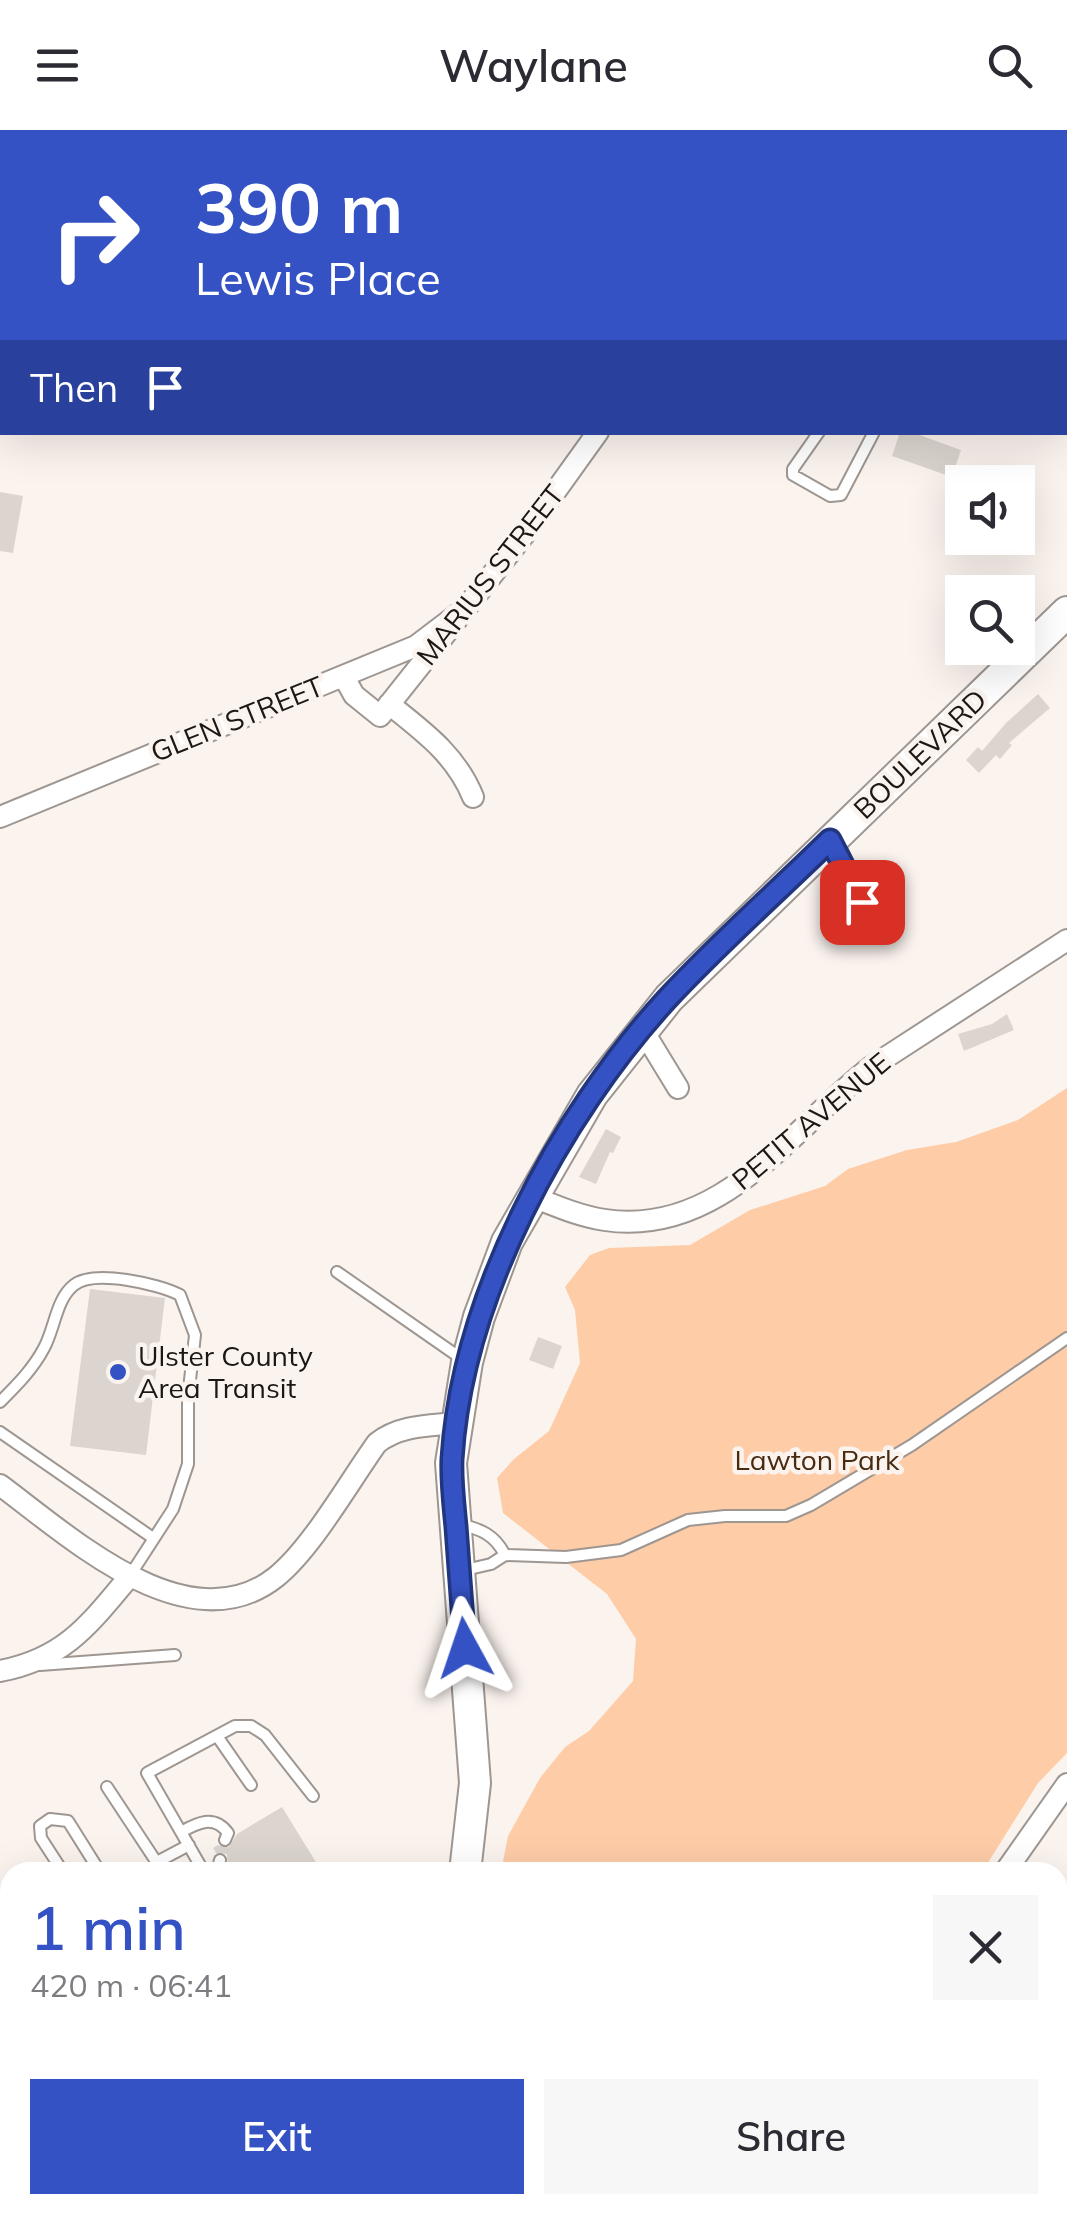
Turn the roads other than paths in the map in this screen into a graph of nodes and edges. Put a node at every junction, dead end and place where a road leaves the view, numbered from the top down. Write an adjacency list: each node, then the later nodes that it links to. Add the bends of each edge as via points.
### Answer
1 (596, 435): 4 (street, MARIUS STREET)
2 (817, 435): 3 (lane, via 793,475 830,496 841,495)
3 (872, 435)
4 (466, 608): 6 (street, GLEN STREET, via 416,646); 7 (street, MARIUS STREET)
5 (1067, 612): 10 (main road, BOULEVARD)
6 (344, 677): 7 (street, via 354,695); 9 (street, GLEN STREET)
7 (385, 710): 8 (street, via 448,754)
8 (472, 797)
9 (0, 816)
10 (830, 840): 11 (street); 13 (main road, BOULEVARD)
11 (862, 902)
12 (1067, 940): 15 (street, PETIT AVENUE, via 871,1066 758,1169 701,1205 652,1222 608,1220)
13 (642, 1029): 14 (street); 15 (main road, BOULEVARD, via 592,1095)
14 (678, 1088)
15 (531, 1196): 18 (main road, BOULEVARD, via 478,1317)
16 (337, 1272): 18 (lane)
17 (1067, 1338): 25 (lane, via 912,1445 786,1516 688,1520 622,1550)
18 (467, 1362): 20 (main road, BOULEVARD)
19 (0, 1402): 24 (lane, via 28,1374 77,1282 126,1281 180,1295 194,1335 188,1464 173,1509)
20 (456, 1423): 23 (main road, BOULEVARD); 27 (street, via 387,1435 308,1540 276,1576 250,1591 188,1597)
21 (0, 1432): 24 (lane)
22 (0, 1485): 27 (street)
23 (456, 1523): 25 (lane, via 480,1529); 26 (main road, BOULEVARD)
24 (153, 1538): 27 (lane)
25 (506, 1555): 26 (lane)
26 (459, 1571): 44 (main road, BOULEVARD, via 476,1784)
27 (129, 1577): 29 (street, via 89,1625)
28 (175, 1655): 29 (lane)
29 (29, 1665): 30 (street)
30 (0, 1670)
31 (218, 1736): 33 (lane); 35 (lane, via 252,1726); 36 (lane, via 147,1773)
32 (1067, 1784): 45 (street)
33 (250, 1785)
34 (107, 1787): 41 (lane)
35 (313, 1796)
36 (181, 1832): 37 (lane, via 207,1821 224,1827); 38 (lane)
37 (226, 1840)
38 (188, 1845): 42 (lane); 43 (lane)
39 (57, 1862): 40 (lane, via 41,1838 40,1826 50,1819 68,1821)
40 (94, 1862)
41 (157, 1862)
42 (166, 1862)
43 (198, 1862)
44 (466, 1862)
45 (1012, 1862)

